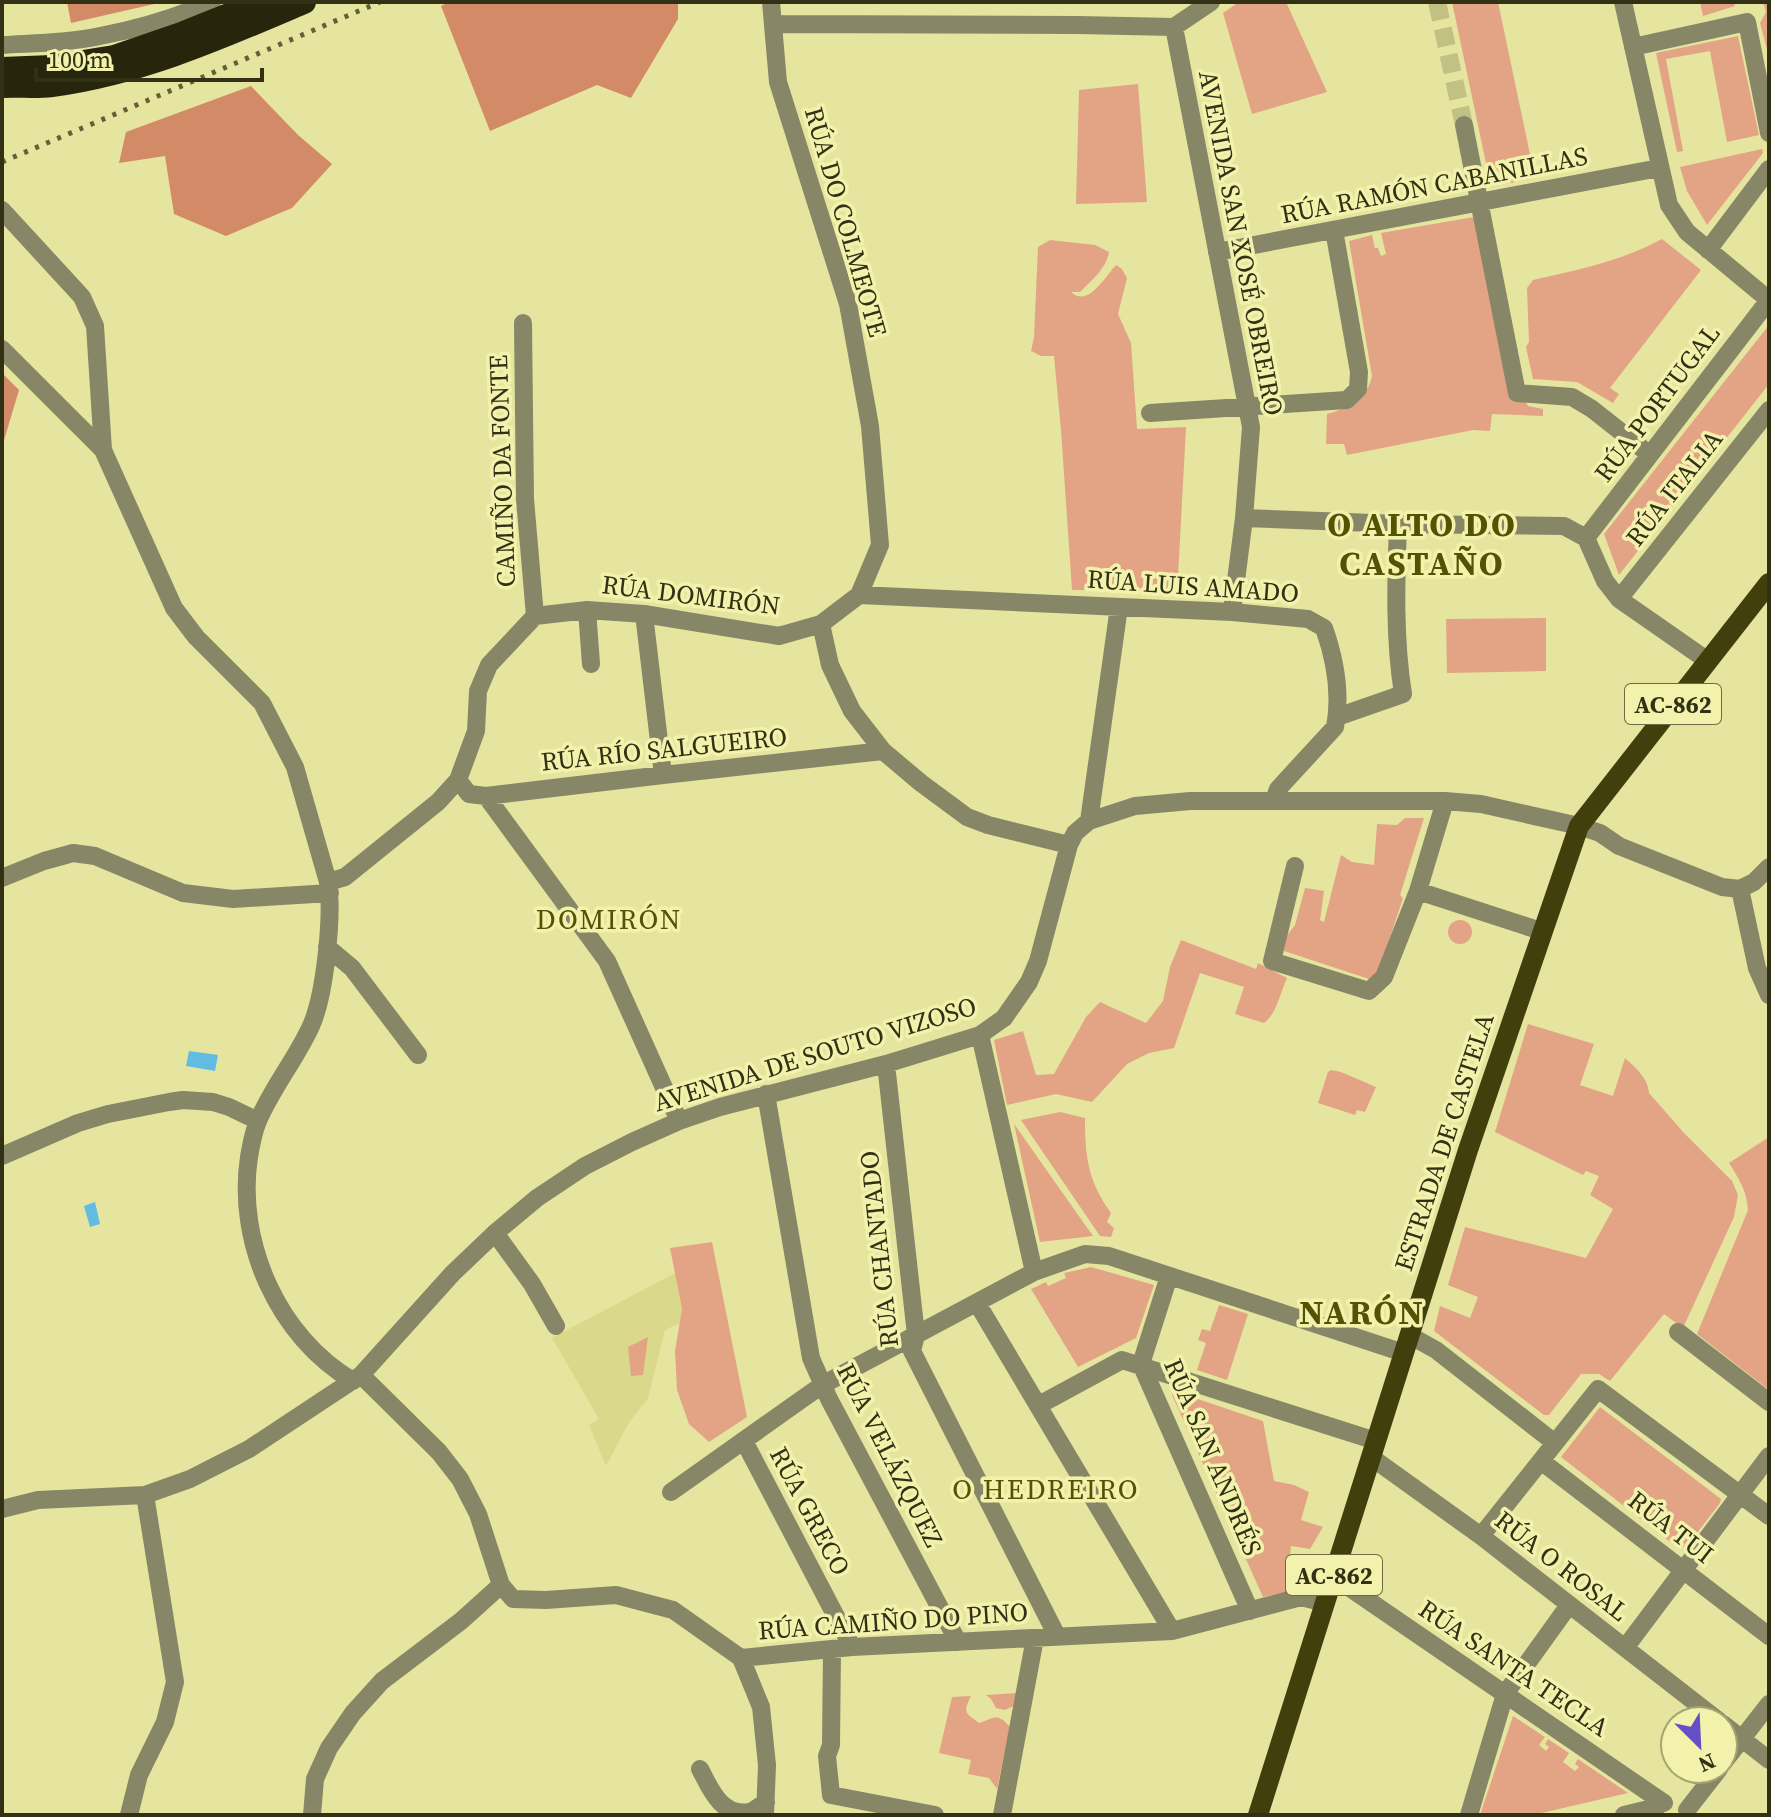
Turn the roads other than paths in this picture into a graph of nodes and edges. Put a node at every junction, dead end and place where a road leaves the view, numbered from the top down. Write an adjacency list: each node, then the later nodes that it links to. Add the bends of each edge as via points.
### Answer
1 (212, 2): 9 (street, via 100,36)
2 (261, 2): 11 (highway, via 114,57)
3 (304, 2): 12 (highway, via 188,51 119,71 50,85)
4 (771, 2): 7 (street, RÚA DO COLMEOTE)
5 (1211, 2): 8 (street)
6 (1623, 2): 10 (street)
7 (773, 24): 8 (street); 34 (street, RÚA DO COLMEOTE, via 778,82 848,304 870,426 880,545)
8 (1174, 27): 21 (street, AVENIDA SAN XOSÉ OBREIRO)
9 (2, 45)
10 (1633, 47): 14 (street, via 1747,22); 15 (street)
11 (2, 69)
12 (2, 86)
13 (1464, 125): 17 (street)
14 (1769, 133)
15 (1659, 168): 17 (street, RÚA RAMÓN CABANILLAS); 20 (street, via 1669,205 1687,232)
16 (1769, 169): 20 (street)
17 (1479, 203): 19 (street, RÚA RAMÓN CABANILLAS); 29 (street, via 1517,393 1572,397)
18 (2, 210): 28 (street, via 82,297 95,326)
19 (1334, 230): 21 (street, RÚA RAMÓN CABANILLAS); 25 (street, via 1358,389 1347,400)
20 (1708, 250): 22 (street)
21 (1217, 252): 25 (street, AVENIDA SAN XOSÉ OBREIRO)
22 (1769, 300): 29 (street, RÚA PORTUGAL)
23 (523, 323): 40 (street, CAMIÑO DA FONTE, via 525,499)
24 (2, 349): 28 (street)
25 (1247, 407): 27 (street); 30 (street, AVENIDA SAN XOSÉ OBREIRO, via 1251,427)
26 (1769, 410): 35 (street, RÚA ITALIA)
27 (1150, 413)
28 (103, 450): 57 (street, via 174,608 262,703 295,767)
29 (1649, 454): 32 (street, RÚA PORTUGAL)
30 (1244, 518): 31 (street); 38 (street, AVENIDA SAN XOSÉ OBREIRO)
31 (1398, 524): 32 (street, via 1564,526); 44 (street, via 1396,618 1403,694)
32 (1586, 538): 35 (street)
33 (1769, 583): 42 (main road, ESTRADA DE CASTELA / AC-862)
34 (859, 595): 36 (street, RÚA LUIS AMADO); 41 (street, RÚA DO COLMEOTE)
35 (1619, 599): 42 (street)
36 (1119, 607): 38 (street, RÚA LUIS AMADO); 51 (street)
37 (587, 610): 39 (street, RÚA DOMIRÓN); 40 (street, RÚA DOMIRÓN); 43 (street)
38 (1232, 612): 44 (street, RÚA LUIS AMADO, via 1308,619 1324,628 1336,675)
39 (644, 614): 41 (street, RÚA DOMIRÓN, via 779,636); 46 (street)
40 (535, 616): 47 (street, via 489,665 478,691 476,731)
41 (821, 624): 45 (street, via 830,665 852,711)
42 (1708, 661): 52 (main road, ESTRADA DE CASTELA / AC-862)
43 (591, 664)
44 (1337, 717): 49 (street, via 1335,727)
45 (883, 751): 46 (street, RÚA RÍO SALGUEIRO); 53 (street, via 967,817)
46 (663, 775): 48 (street, RÚA RÍO SALGUEIRO)
47 (458, 780): 48 (street, via 469,794); 57 (street, via 438,802)
48 (486, 796): 68 (street, via 607,961)
49 (1274, 800): 50 (street); 51 (street, via 1135,806)
50 (1445, 801): 52 (street); 59 (street)
51 (1089, 821): 53 (street, AVENIDA DE SOUTO VIZOSO)
52 (1579, 826): 58 (street, via 1722,887); 60 (main road, ESTRADA DE CASTELA / AC-862)
53 (1069, 845): 63 (street, AVENIDA DE SOUTO VIZOSO, via 1029,982 1004,1018)
54 (1295, 866): 59 (street, via 1272,961 1369,991 1384,977)
55 (1769, 867): 58 (street)
56 (2, 878): 57 (street, via 73,853 95,856 183,893 233,899)
57 (329, 888): 61 (street)
58 (1740, 889): 62 (street, via 1757,968)
59 (1418, 891): 60 (street)
60 (1541, 931): 77 (main road, ESTRADA DE CASTELA / AC-862)
61 (327, 947): 64 (street, via 352,968); 67 (street, via 311,1028)
62 (1768, 990)
63 (980, 1035): 65 (street, AVENIDA DE SOUTO VIZOSO); 71 (street)
64 (418, 1055)
65 (886, 1064): 66 (street, AVENIDA DE SOUTO VIZOSO); 76 (street, RÚA CHANTADO)
66 (766, 1094): 68 (street, AVENIDA DE SOUTO VIZOSO); 80 (street, RÚA VELÁZQUEZ, via 811,1358)
67 (258, 1121): 69 (street, via 213,1102 183,1100 93,1118); 79 (street, via 246,1180 260,1266 278,1306 307,1342 338,1372)
68 (679, 1121): 70 (street, AVENIDA DE SOUTO VIZOSO, via 585,1166)
69 (2, 1156)
70 (495, 1233): 74 (street); 79 (street, AVENIDA DE SOUTO VIZOSO)
71 (1034, 1272): 72 (street, via 1095,1253); 73 (street)
72 (1169, 1276): 77 (street); 78 (street, RÚA SAN ANDRÉS)
73 (977, 1303): 76 (street); 82 (street)
74 (556, 1326)
75 (1678, 1332): 81 (street)
76 (916, 1335): 80 (street); 101 (street, RÚA CHANTADO, via 912,1351)
77 (1407, 1344): 84 (street, via 1436,1350); 85 (main road, ESTRADA DE CASTELA / AC-862)
78 (1141, 1364): 82 (street, via 1122,1360); 85 (street, RÚA O ROSAL); 99 (street, RÚA SAN ANDRÉS)
79 (357, 1378): 89 (street, AVENIDA DE SOUTO VIZOSO, via 249,1449); 96 (street, via 439,1452 460,1479 478,1514)
80 (822, 1385): 83 (street); 104 (street, RÚA VELÁZQUEZ)
81 (1769, 1402)
82 (1039, 1405): 100 (street)
83 (744, 1441): 88 (street); 105 (street, RÚA GRECO)
84 (1555, 1443): 87 (street); 90 (street, via 1598,1389)
85 (1373, 1449): 93 (street, RÚA O ROSAL); 95 (main road, ESTRADA DE CASTELA / AC-862)
86 (1769, 1456): 90 (street)
87 (1541, 1461): 93 (street); 94 (street, RÚA TUI)
88 (671, 1492)
89 (145, 1495): 91 (street, AVENIDA DE SOUTO VIZOSO, via 38,1500); 121 (street, via 175,1682)
90 (1740, 1495): 92 (street); 94 (street)
91 (2, 1509)
92 (1769, 1516)
93 (1481, 1536): 98 (street, RÚA O ROSAL)
94 (1683, 1570): 102 (street, RÚA TUI); 106 (street)
95 (1332, 1581): 97 (main road, ESTRADA DE CASTELA / AC-862); 109 (street, RÚA SANTA TECLA)
96 (501, 1585): 108 (street, RÚA CAMIÑO DO PINO, via 513,1599 616,1595 673,1610); 122 (street, via 382,1681 353,1713 315,1779)
97 (1325, 1603): 99 (street, RÚA CAMIÑO DO PINO, via 1301,1597); 125 (main road, ESTRADA DE CASTELA / AC-862)
98 (1569, 1605): 106 (street, RÚA O ROSAL); 109 (street)
99 (1250, 1611): 100 (street, RÚA CAMIÑO DO PINO)
100 (1172, 1631): 101 (street, RÚA CAMIÑO DO PINO)
101 (1057, 1636): 103 (street, RÚA CAMIÑO DO PINO)
102 (1769, 1636)
103 (1035, 1638): 104 (street, RÚA CAMIÑO DO PINO); 124 (street)
104 (958, 1642): 105 (street, RÚA CAMIÑO DO PINO)
105 (852, 1647): 107 (street, RÚA CAMIÑO DO PINO)
106 (1625, 1648): 111 (street, RÚA O ROSAL)
107 (832, 1649): 108 (street, RÚA CAMIÑO DO PINO); 123 (street, via 827,1756 831,1795)
108 (741, 1658): 119 (street, via 761,1707)
109 (1505, 1694): 118 (street, RÚA SANTA TECLA); 126 (street)
110 (1769, 1704): 113 (street)
111 (1698, 1705)
112 (1739, 1737): 113 (street, RÚA O ROSAL)
113 (1742, 1739): 114 (street); 115 (street, RÚA O ROSAL)
114 (1739, 1743)
115 (1769, 1760)
116 (700, 1769): 119 (street, via 716,1802 733,1812)
117 (1708, 1785): 120 (street)
118 (1658, 1808): 120 (street, via 1677,1803); 127 (street)
119 (765, 1809)
120 (1688, 1813)
121 (129, 1815)
122 (312, 1815)
123 (935, 1815)
124 (1002, 1815)
125 (1258, 1815)
126 (1469, 1815)
127 (1624, 1815)

